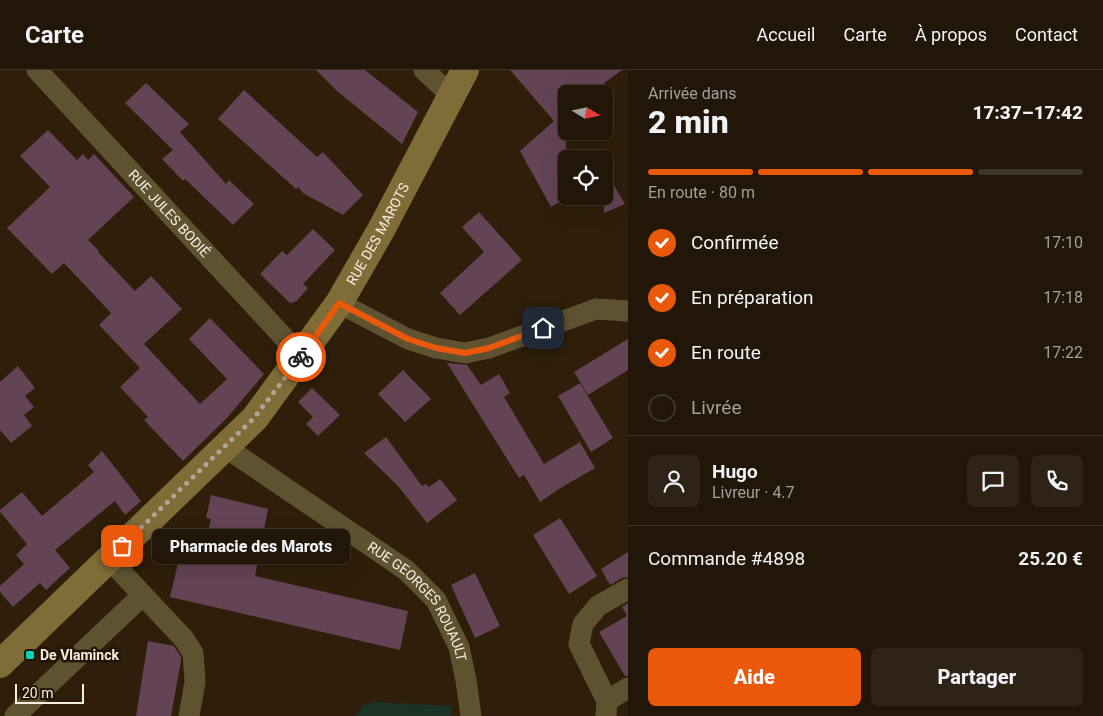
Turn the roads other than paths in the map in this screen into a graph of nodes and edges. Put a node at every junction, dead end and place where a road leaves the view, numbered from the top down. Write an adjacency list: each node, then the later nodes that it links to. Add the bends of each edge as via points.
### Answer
1 (38, 70): 7 (street, RUE JULES BODIÉ)
2 (424, 70): 4 (street)
3 (465, 70): 4 (main road, RUE DES MAROTS)
4 (452, 96): 5 (main road, RUE DES MAROTS)
5 (339, 303): 6 (street, via 408,339 465,353 489,348 596,309); 7 (main road, RUE DES MAROTS)
6 (628, 311)
7 (301, 356): 8 (main road, RUE DES MAROTS, via 254,418)
8 (225, 447): 9 (main road, RUE DES MAROTS); 17 (street, RUE GEORGES ROUAULT, via 406,570 436,600 459,647)
9 (109, 559): 11 (street); 12 (main road, RUE DES MAROTS)
10 (628, 589): 14 (street, via 598,606 583,624 579,644)
11 (143, 595): 15 (street); 16 (street, via 193,653 195,682)
12 (0, 664)
13 (628, 688): 14 (street)
14 (607, 708)
15 (15, 716)
16 (189, 716)
17 (471, 716)

